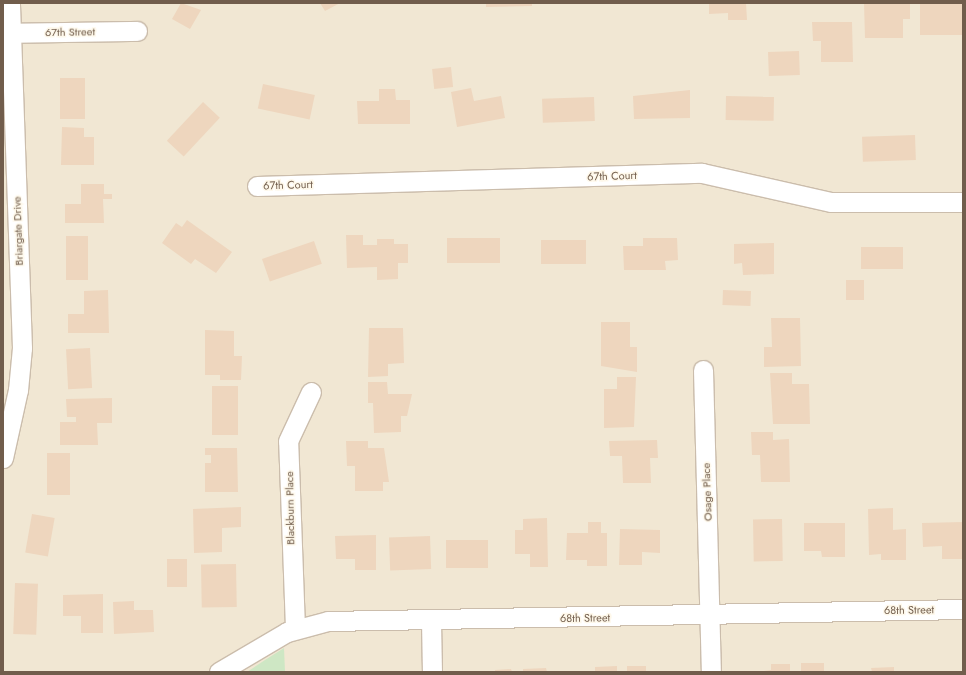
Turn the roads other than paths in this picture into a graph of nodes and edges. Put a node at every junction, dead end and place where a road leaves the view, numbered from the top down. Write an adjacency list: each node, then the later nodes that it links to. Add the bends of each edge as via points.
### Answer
1 (10, 3): 3 (street, Briargate Drive)
2 (137, 31): 3 (street, 67th Street)
3 (7, 33): 8 (street, Briargate Drive, via 22,348 18,390)
4 (257, 186): 5 (street, 67th Court, via 702,173 831,202)
5 (963, 202)
6 (703, 370): 10 (street, Osage Place)
7 (311, 392): 12 (street, Blackburn Place, via 288,441)
8 (3, 458)
9 (963, 609): 10 (street, 68th Street)
10 (710, 615): 11 (street, 68th Street); 15 (street, Osage Place)
11 (431, 621): 12 (street, 68th Street, via 328,621); 14 (street)
12 (295, 628): 13 (street, 68th Street)
13 (219, 672)
14 (432, 672)
15 (711, 672)

